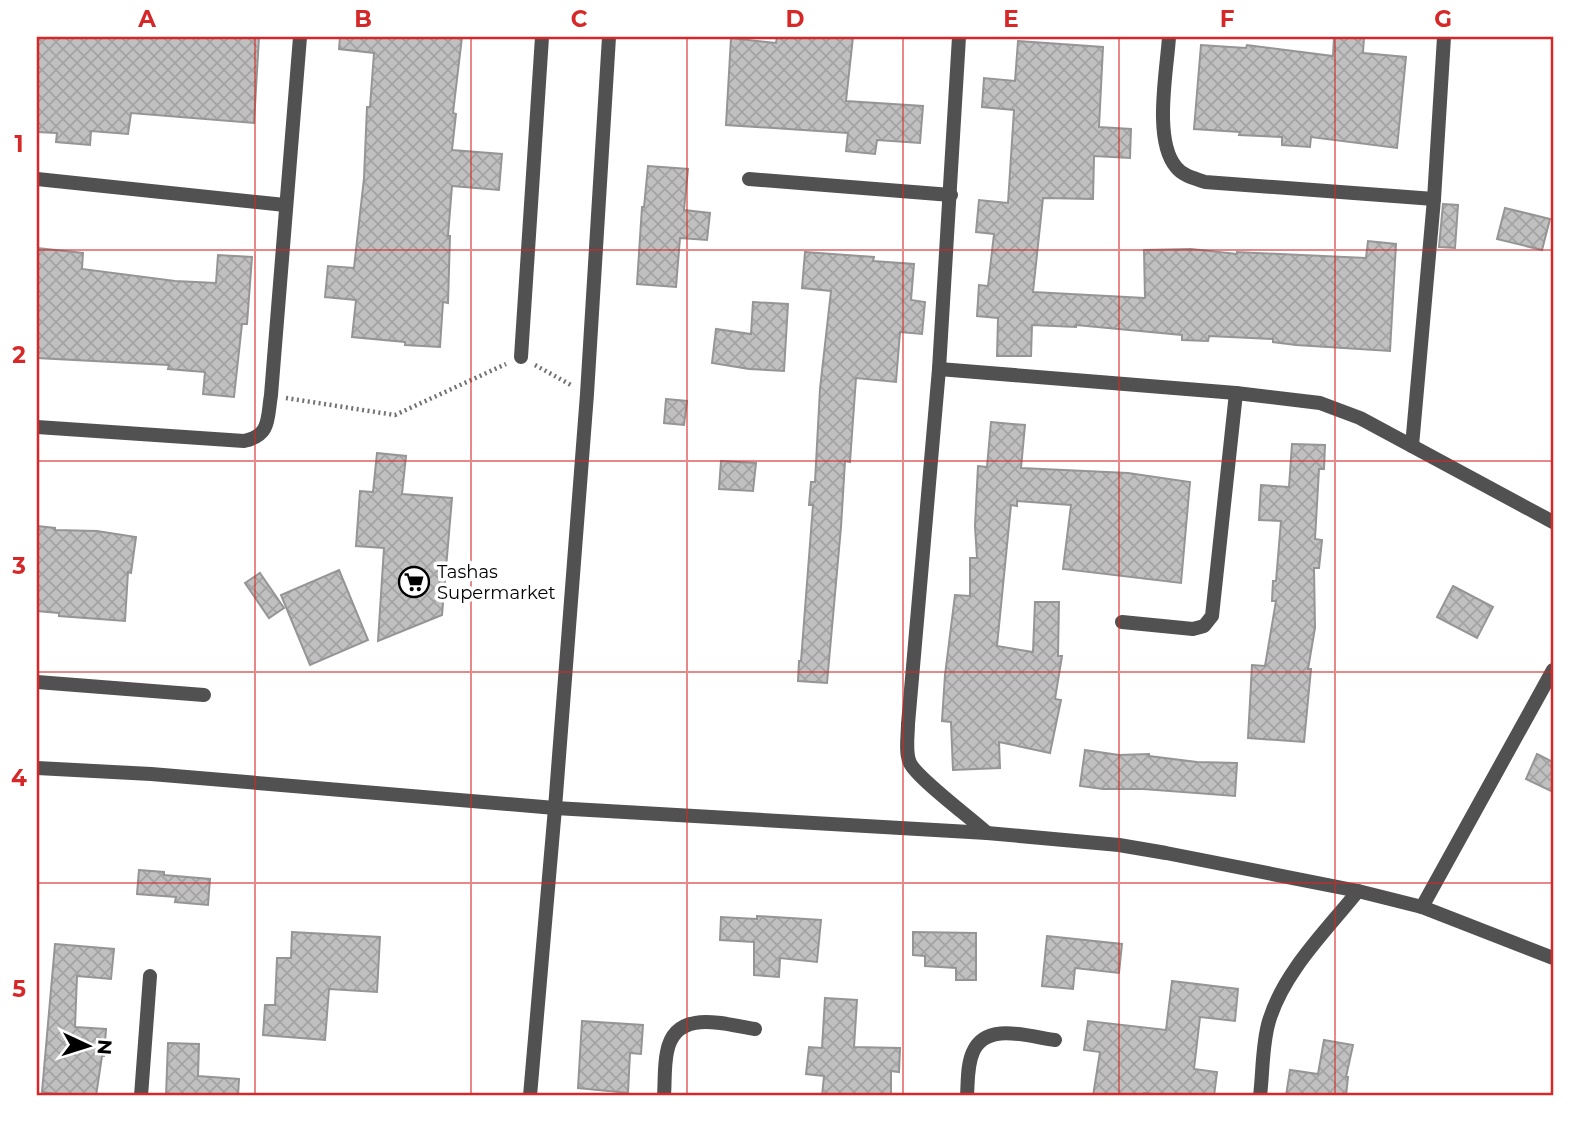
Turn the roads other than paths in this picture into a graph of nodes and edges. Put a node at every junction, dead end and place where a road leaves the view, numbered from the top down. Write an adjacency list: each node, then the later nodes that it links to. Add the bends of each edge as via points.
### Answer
1 (300, 37): 11 (street)
2 (542, 37): 12 (street)
3 (609, 37): 23 (street)
4 (959, 37): 9 (street)
5 (1169, 37): 10 (street, via 1163,124 1175,166 1189,177 1205,182)
6 (1444, 37): 10 (street)
7 (37, 179): 11 (street)
8 (749, 179): 9 (street)
9 (951, 195): 13 (street)
10 (1434, 199): 16 (street)
11 (285, 205): 15 (street, via 271,395 261,436 244,441)
12 (521, 357)
13 (939, 369): 14 (street); 24 (street, via 908,724 909,762)
14 (1236, 393): 16 (street, via 1320,403); 18 (street, via 1212,616 1204,626 1193,629)
15 (37, 427)
16 (1412, 446): 17 (street)
17 (1553, 522)
18 (1122, 622)
19 (1553, 670): 26 (street)
20 (37, 682): 21 (street)
21 (204, 695)
22 (37, 768): 23 (street)
23 (555, 808): 24 (street); 32 (street)
24 (987, 833): 25 (street, via 1154,851)
25 (1359, 891): 26 (street); 35 (street, via 1276,1001 1266,1035)
26 (1422, 907): 27 (street)
27 (1553, 958)
28 (150, 976): 31 (street)
29 (755, 1029): 33 (street, via 704,1021 685,1025 670,1041)
30 (1055, 1040): 34 (street, via 1004,1033 981,1040 973,1050)
31 (141, 1096)
32 (530, 1096)
33 (664, 1096)
34 (967, 1096)
35 (1260, 1096)

